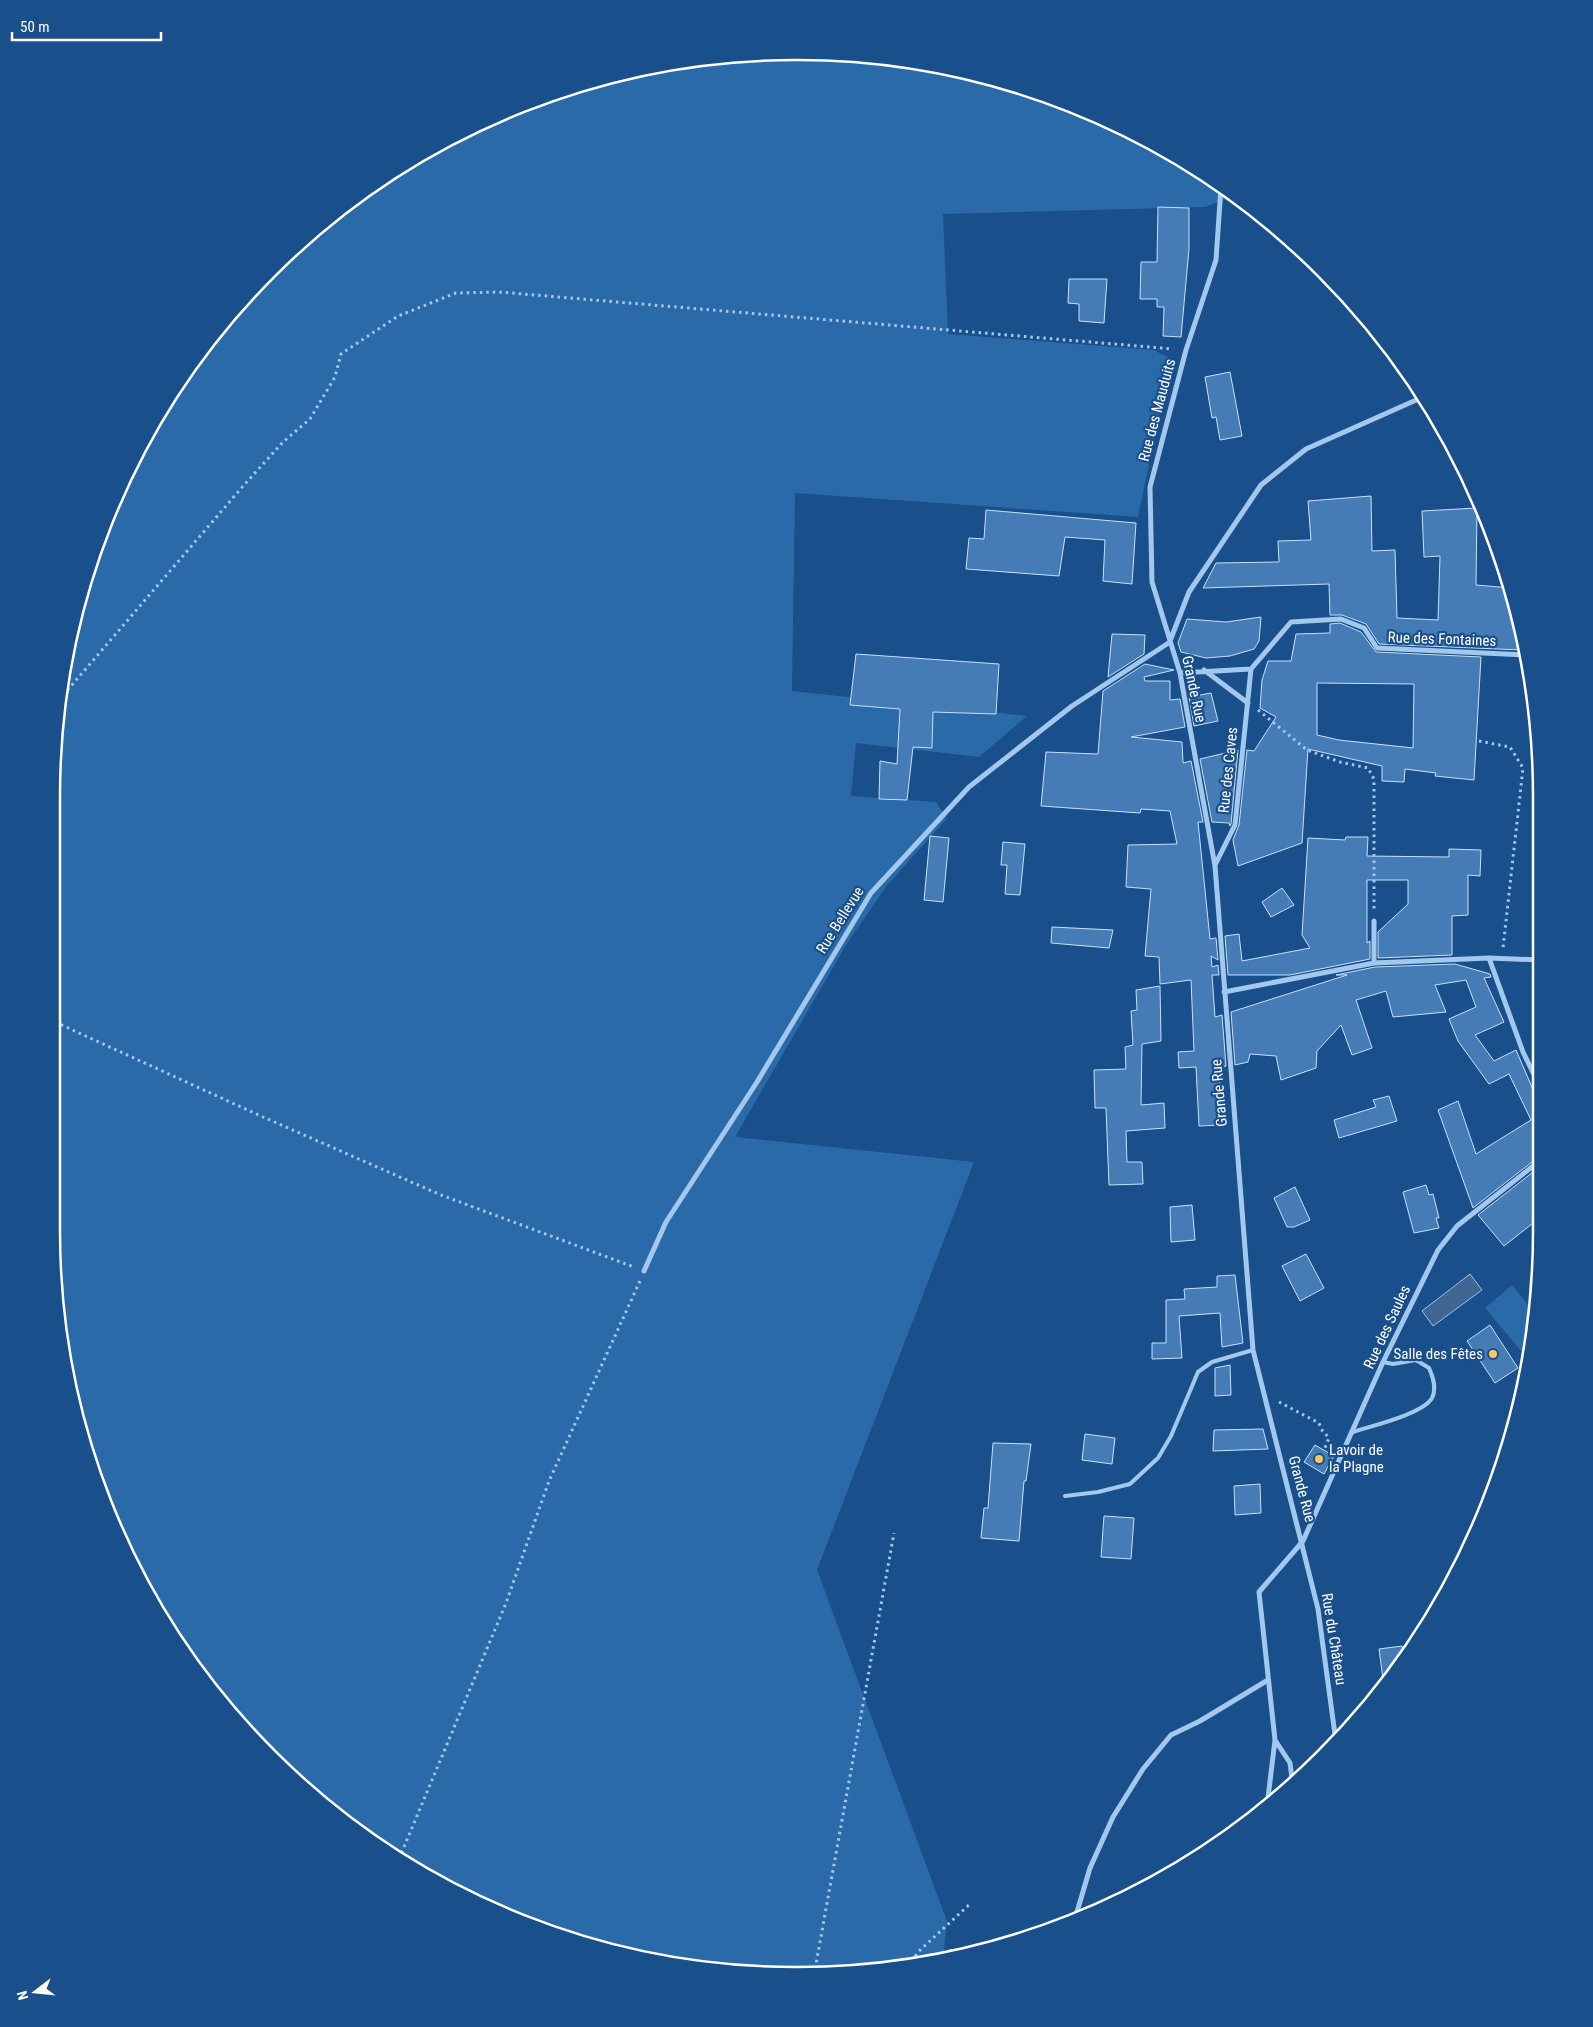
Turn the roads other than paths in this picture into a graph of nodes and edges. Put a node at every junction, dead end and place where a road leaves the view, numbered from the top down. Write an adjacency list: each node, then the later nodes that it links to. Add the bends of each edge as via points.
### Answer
1 (1220, 194): 3 (street, Rue des Mauduits, via 1216,260 1186,350 1150,487 1152,582)
2 (1417, 400): 3 (street, via 1306,449 1261,485 1190,592)
3 (1170, 642): 7 (street, Grande Rue); 17 (street, Rue Bellevue, via 1072,706 969,787 871,893 757,1082 666,1222)
4 (1519, 655): 5 (street, Rue des Fontaines, via 1377,648 1364,628 1341,619 1291,622)
5 (1251, 669): 6 (street); 8 (street, Rue des Caves)
6 (1204, 670): 7 (street); 8 (street)
7 (1180, 673): 9 (street, Grande Rue)
8 (1248, 702): 9 (street, Rue des Caves, via 1235,825)
9 (1215, 866): 14 (street, Grande Rue)
10 (1374, 921): 13 (street)
11 (1489, 958): 12 (street); 13 (street); 15 (street)
12 (1533, 960)
13 (1374, 963): 14 (street)
14 (1224, 992): 18 (street, Grande Rue)
15 (1533, 1073)
16 (1533, 1166): 19 (street, Rue des Saules, via 1457,1226 1438,1250)
17 (644, 1271)
18 (1253, 1350): 21 (lane, via 1212,1362 1198,1372 1171,1436 1158,1458 1130,1484); 22 (street, Grande Rue)
19 (1383, 1362): 20 (street, Rue des Saules); 20 (lane, via 1393,1364 1416,1360 1429,1368 1435,1385 1431,1400 1418,1410)
20 (1353, 1432): 22 (street, Rue des Saules)
21 (1065, 1496)
22 (1303, 1541): 23 (street, Rue des Saules, via 1258,1592); 24 (street, Rue du Château, via 1318,1609)
23 (1268, 1680): 25 (street, Rue des Saules); 28 (street, via 1171,1735 1143,1769 1113,1817 1090,1868)
24 (1335, 1732)
25 (1275, 1740): 26 (street, via 1290,1763); 27 (street)
26 (1292, 1775)
27 (1268, 1796)
28 (1077, 1911)

